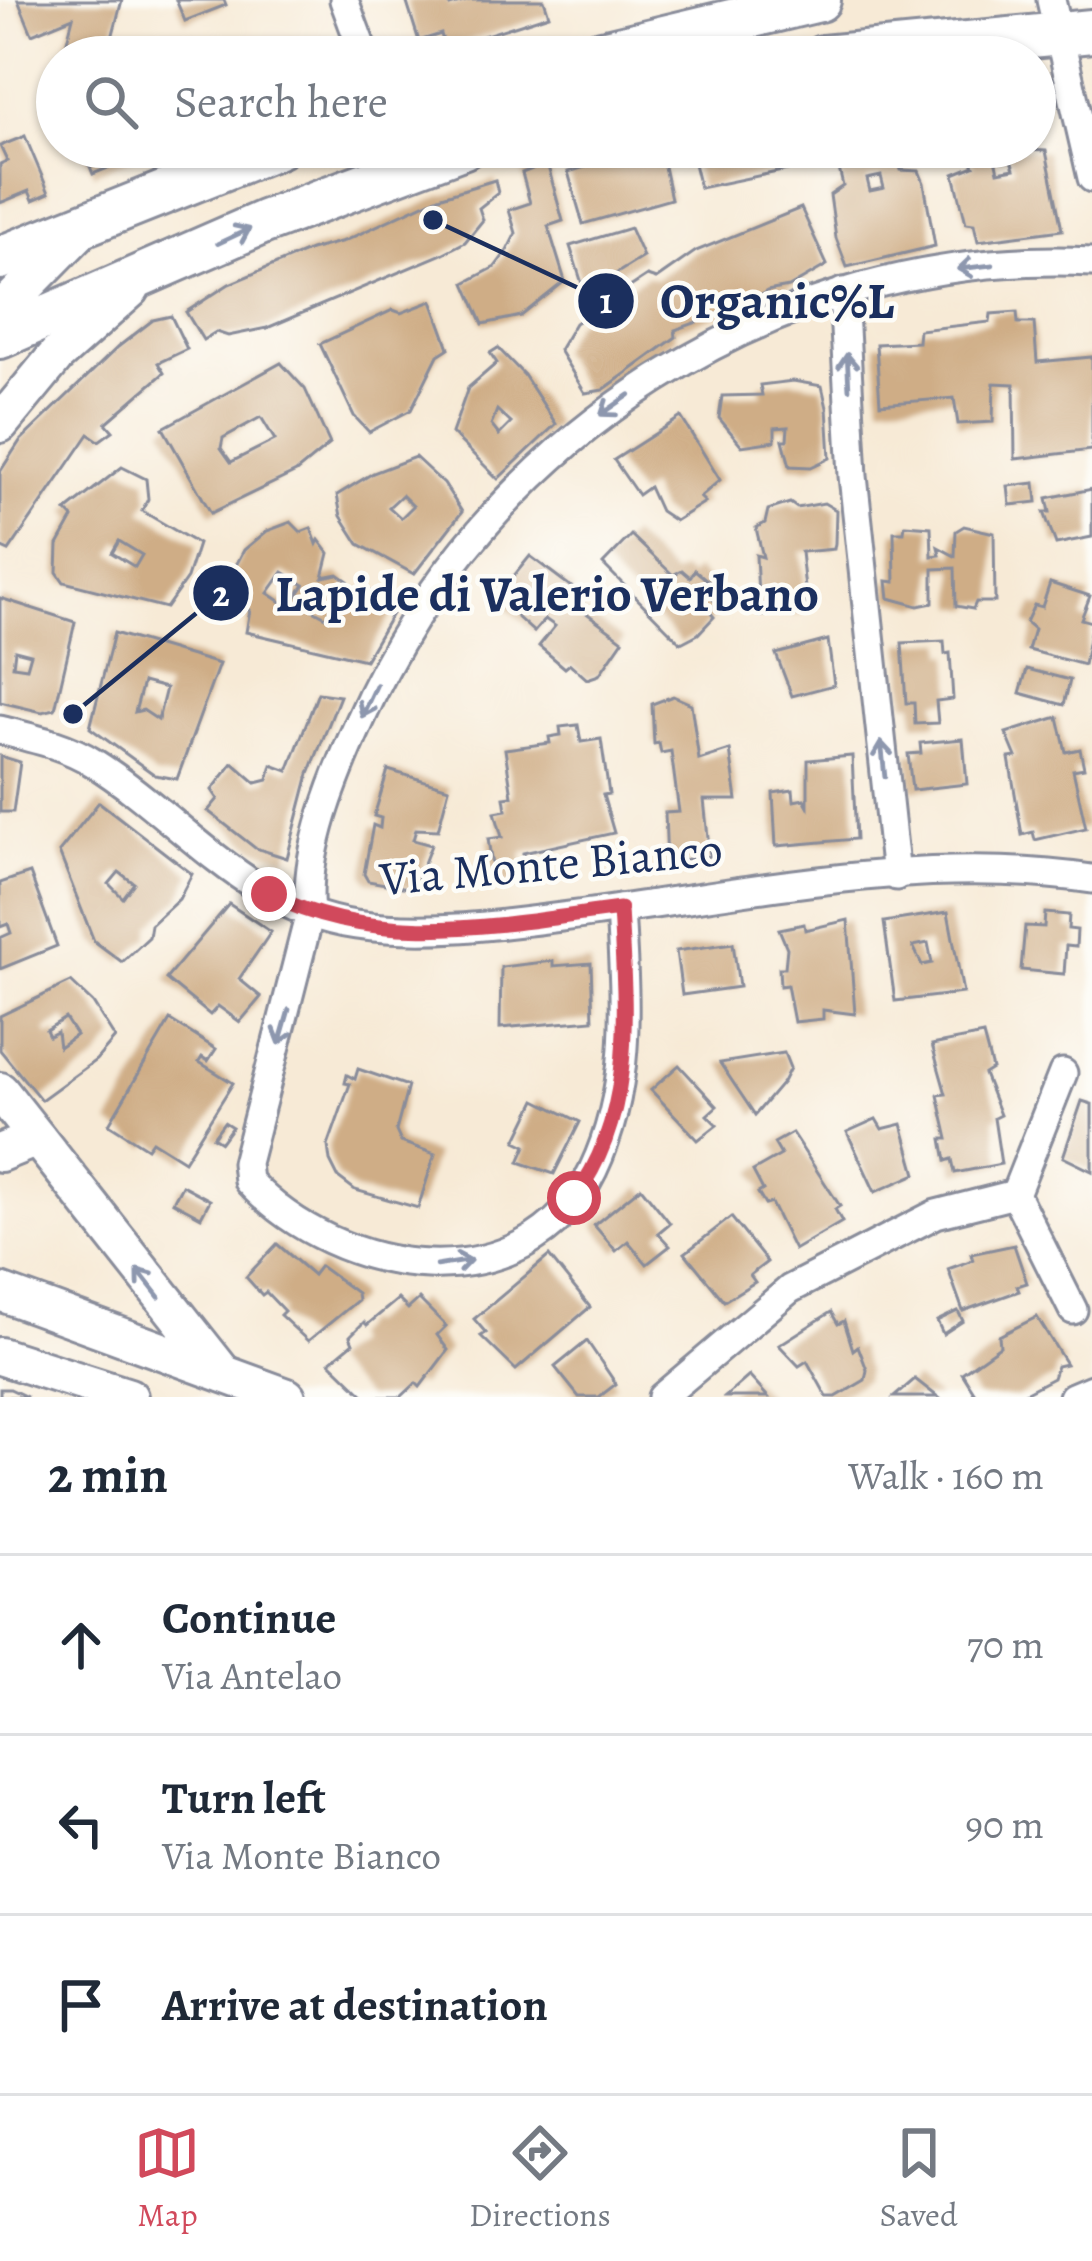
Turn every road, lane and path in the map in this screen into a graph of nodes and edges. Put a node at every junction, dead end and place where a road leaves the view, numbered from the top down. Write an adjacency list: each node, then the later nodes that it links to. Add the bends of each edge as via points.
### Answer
1 (344, 0): 4 (street)
2 (819, 0): 5 (main road)
3 (1067, 21): 6 (main road); 10 (street)
4 (357, 36)
5 (669, 36)
6 (965, 36)
7 (223, 168): 12 (main road)
8 (370, 168): 11 (street)
9 (406, 168): 11 (main road)
10 (1092, 178)
11 (320, 199): 15 (main road, one-way to 11)
12 (105, 213): 13 (main road); 17 (street)
13 (0, 259)
14 (1092, 262): 16 (street, one-way to 16, via 975,266)
15 (149, 275): 18 (main road); 19 (street, via 57,355)
16 (843, 292): 21 (street, one-way to 16); 24 (street, one-way to 24, via 747,328 631,394 557,450 465,546 394,652 353,735 309,880)
17 (0, 312)
18 (0, 337)
19 (0, 424)
20 (0, 730): 24 (street, Via Monte Bianco, via 90,760 250,882)
21 (896, 876): 22 (street, Via Monte Bianco, via 1005,870); 23 (street, Via Monte Bianco)
22 (1092, 879)
23 (620, 909): 24 (street, Via Monte Bianco, via 446,928 362,926); 24 (street, one-way to 23, via 245,1175 281,1208 347,1246 429,1267 486,1257 528,1238 587,1179 622,1080)
24 (310, 913)
25 (1063, 1073): 29 (street)
26 (3, 1103): 27 (street)
27 (38, 1138): 28 (street); 33 (street, one-way to 27)
28 (0, 1153)
29 (1015, 1194): 31 (street); 37 (street, via 936,1214 790,1289)
30 (0, 1292): 33 (street)
31 (1073, 1310)
32 (0, 1356): 35 (street)
33 (223, 1373): 36 (street)
34 (1092, 1389): 38 (street)
35 (128, 1396)
36 (286, 1397)
37 (662, 1397)
38 (1073, 1397)

